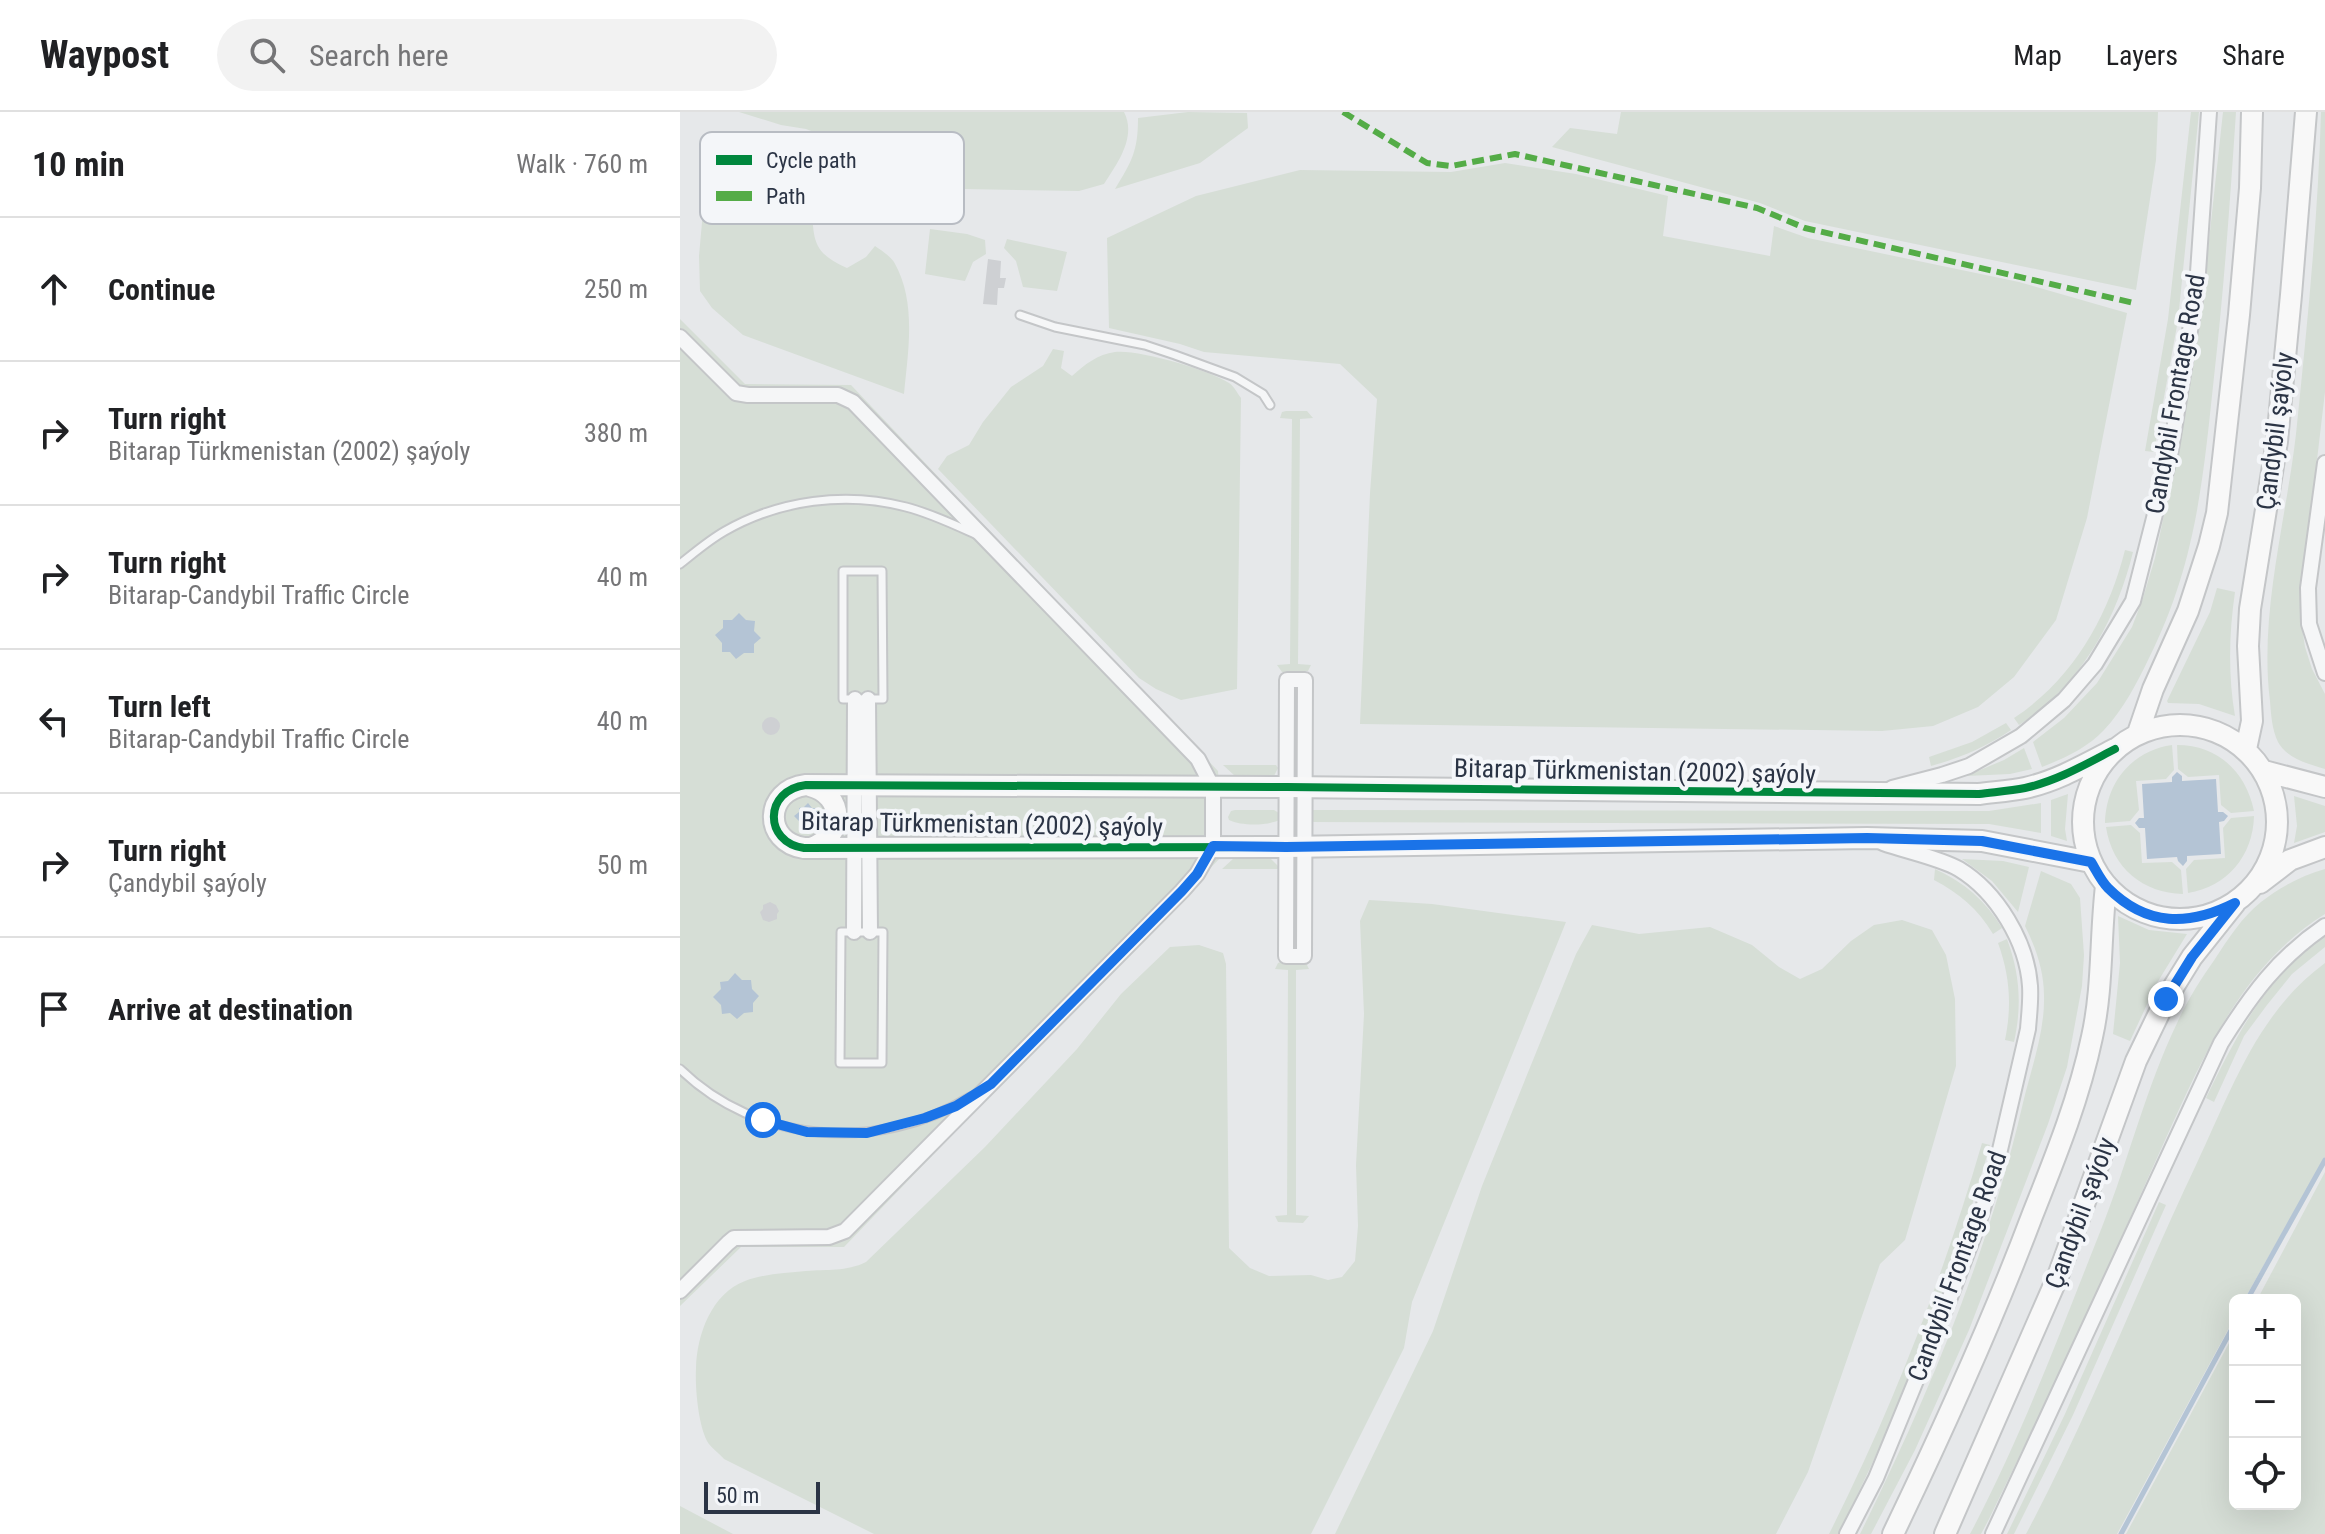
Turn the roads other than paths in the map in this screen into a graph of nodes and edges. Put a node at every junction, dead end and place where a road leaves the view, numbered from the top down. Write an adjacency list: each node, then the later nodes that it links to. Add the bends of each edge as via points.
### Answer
1 (2209, 112): 10 (street, Candybil Frontage Road, via 2197,287 2170,455 2133,601)
2 (2252, 112): 13 (main road, Çandybil şaýoly, via 2250,188 2217,513 2188,611)
3 (2306, 112): 15 (main road, Çandybil şaýoly, via 2277,441 2250,609 2252,721)
4 (1020, 315): 6 (lane, via 1175,355 1235,377 1263,394)
5 (680, 337): 8 (street, via 742,395 838,395 853,402)
6 (1270, 405)
7 (2325, 463): 11 (street, via 2308,588 2309,624)
8 (983, 537): 9 (lane, via 905,506 823,500 746,521); 20 (street, via 1198,759)
9 (680, 564)
10 (2095, 664): 22 (street, Bitarap Türkmenistan (2002) şaýoly, via 2064,700 1999,751 1942,775)
11 (2325, 673)
12 (862, 699): 12 (lane, via 843,699 843,571 882,571 883,699); 18 (street)
13 (2138, 733): 14 (main road); 15 (main road, via 2194,725 2222,733)
14 (2115, 749): 22 (main road, Bitarap Türkmenistan (2002) şaýoly, via 2024,788 1979,794); 29 (main road, via 2095,773 2085,802 2083,832)
15 (2246, 749): 16 (main road)
16 (2264, 771): 19 (main road); 31 (main road, via 2278,820 2275,845 2266,869)
17 (806, 785): 18 (main road, Bitarap Türkmenistan (2002) şaýoly); 28 (main road, Bitarap Türkmenistan (2002) şaýoly, via 783,794 774,816 783,839); 28 (main road, via 828,795 837,818 827,840)
18 (862, 785): 20 (main road, Bitarap Türkmenistan (2002) şaýoly); 25 (street)
19 (2325, 787)
20 (1213, 788): 21 (main road, Bitarap Türkmenistan (2002) şaýoly); 24 (street)
21 (1296, 788): 21 (street, via 1305,680 1287,680); 22 (main road, Bitarap Türkmenistan (2002) şaýoly); 26 (street)
22 (1869, 794)
23 (1867, 838): 26 (main road, Bitarap Türkmenistan (2002) şaýoly); 29 (main road, Bitarap Türkmenistan (2002) şaýoly, via 1982,841); 38 (street, Candybil Frontage Road, via 1956,868 1979,883 2012,927 2027,968 2030,1009 1996,1167 1977,1227 1881,1465)
24 (1213, 846): 25 (main road, Bitarap Türkmenistan (2002) şaýoly); 26 (main road, Bitarap Türkmenistan (2002) şaýoly); 36 (street, via 1182,891)
25 (862, 847): 28 (main road, Bitarap Türkmenistan (2002) şaýoly); 33 (street); 34 (street)
26 (1295, 847): 26 (street, via 1286,956 1304,956)
27 (2325, 847): 31 (main road, via 2290,860)
28 (804, 848)
29 (2091, 862): 30 (main road)
30 (2106, 886): 31 (main road, via 2128,905 2182,920 2210,915); 39 (main road, Çandybil şaýoly, via 2098,1003 2066,1125 1950,1417)
31 (2243, 896): 40 (main road, Çandybil şaýoly, via 2192,957 2136,1061 2058,1276)
32 (2325, 926): 41 (street, via 2277,965 2221,1043)
33 (854, 932): 34 (lane); 34 (lane, via 841,932 840,1063 882,1063 883,932)
34 (870, 932)
35 (680, 1069): 36 (lane, via 699,1088 743,1114 807,1132 839,1134 867,1133 925,1118)
36 (991, 1084): 37 (street, via 845,1231 829,1237 734,1238)
37 (680, 1291)
38 (1847, 1534)
39 (1893, 1534)
40 (1945, 1534)
41 (1993, 1534)

